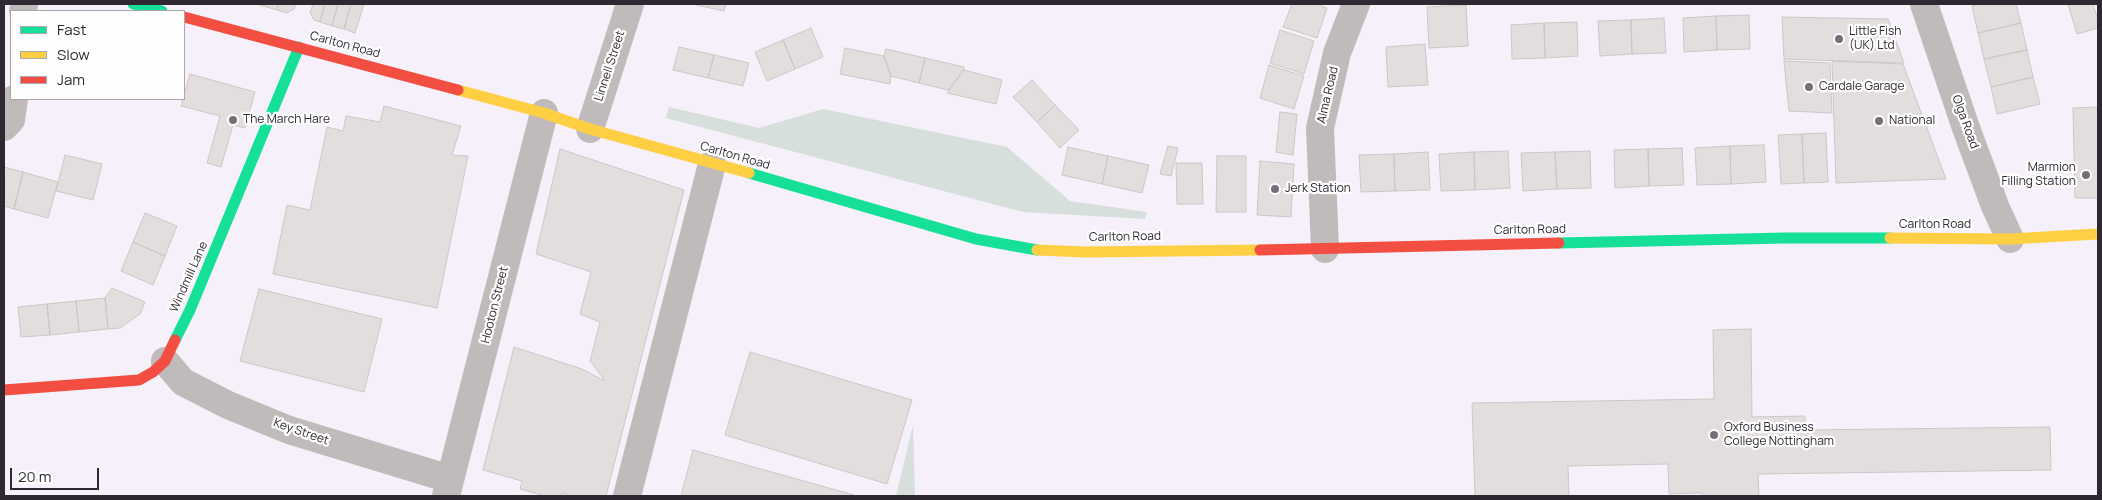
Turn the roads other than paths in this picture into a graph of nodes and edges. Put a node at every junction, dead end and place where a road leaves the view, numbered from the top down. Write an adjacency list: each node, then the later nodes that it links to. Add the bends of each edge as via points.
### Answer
1 (133, 4): 5 (main road)
2 (630, 4): 11 (street, Linnell Street)
3 (1356, 4): 15 (street, Alma Road, via 1337,53 1320,128)
4 (1924, 4): 14 (street, Olga Road, via 1995,206)
5 (158, 10)
6 (185, 17): 7 (main road, Carlton Road)
7 (299, 47): 9 (main road, Carlton Road); 16 (main road, Windmill Lane, via 190,310)
8 (14, 100): 10 (street, via 11,120)
9 (544, 113): 11 (main road, Carlton Road); 18 (street, Hooton Street)
10 (4, 126)
11 (590, 129): 12 (main road, Carlton Road)
12 (712, 164): 15 (main road, Carlton Road, via 976,239 1026,249 1086,252); 19 (street)
13 (2098, 234): 14 (main road, Carlton Road)
14 (2010, 239): 15 (main road, Carlton Road, via 1776,239)
15 (1325, 249)
16 (165, 361): 17 (main road, Windmill Lane, via 139,380); 18 (street, Key Street, via 183,382 228,405)
17 (4, 390)
18 (448, 487)
19 (627, 496)

